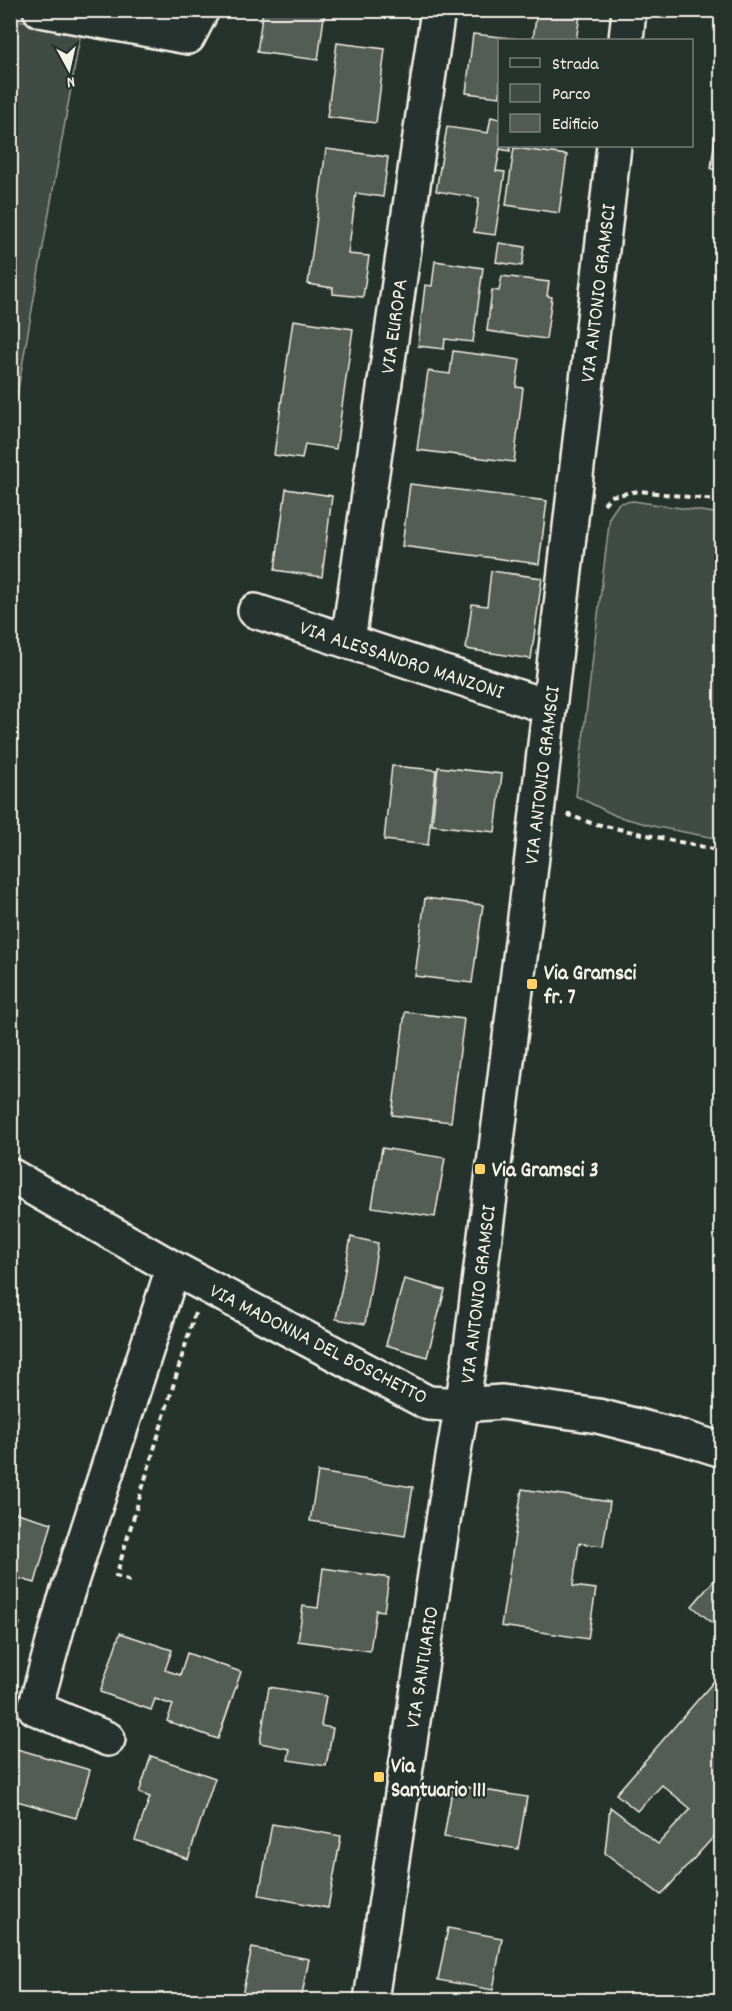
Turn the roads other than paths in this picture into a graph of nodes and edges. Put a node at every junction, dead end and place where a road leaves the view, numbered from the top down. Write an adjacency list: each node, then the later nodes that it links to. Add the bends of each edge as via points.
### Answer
1 (40, 10): 2 (street, via 188,37)
2 (202, 10)
3 (438, 10): 8 (street, VIA EUROPA)
4 (629, 10): 5 (street)
5 (626, 39)
6 (614, 147): 9 (street, VIA ANTONIO GRAMSCI)
7 (255, 611): 8 (street, VIA ALESSANDRO MANZONI)
8 (348, 641): 9 (street, VIA ALESSANDRO MANZONI)
9 (549, 707): 12 (street, VIA ANTONIO GRAMSCI)
10 (10, 1175): 11 (street, VIA MADONNA DEL BOSCHETTO)
11 (173, 1268): 12 (street, VIA MADONNA DEL BOSCHETTO, via 428,1403); 14 (street, via 64,1603 35,1708)
12 (462, 1405): 13 (street, VIA MADONNA DEL BOSCHETTO, via 502,1402 598,1416); 15 (street, VIA SANTUARIO)
13 (722, 1450)
14 (108, 1739)
15 (371, 2001)

